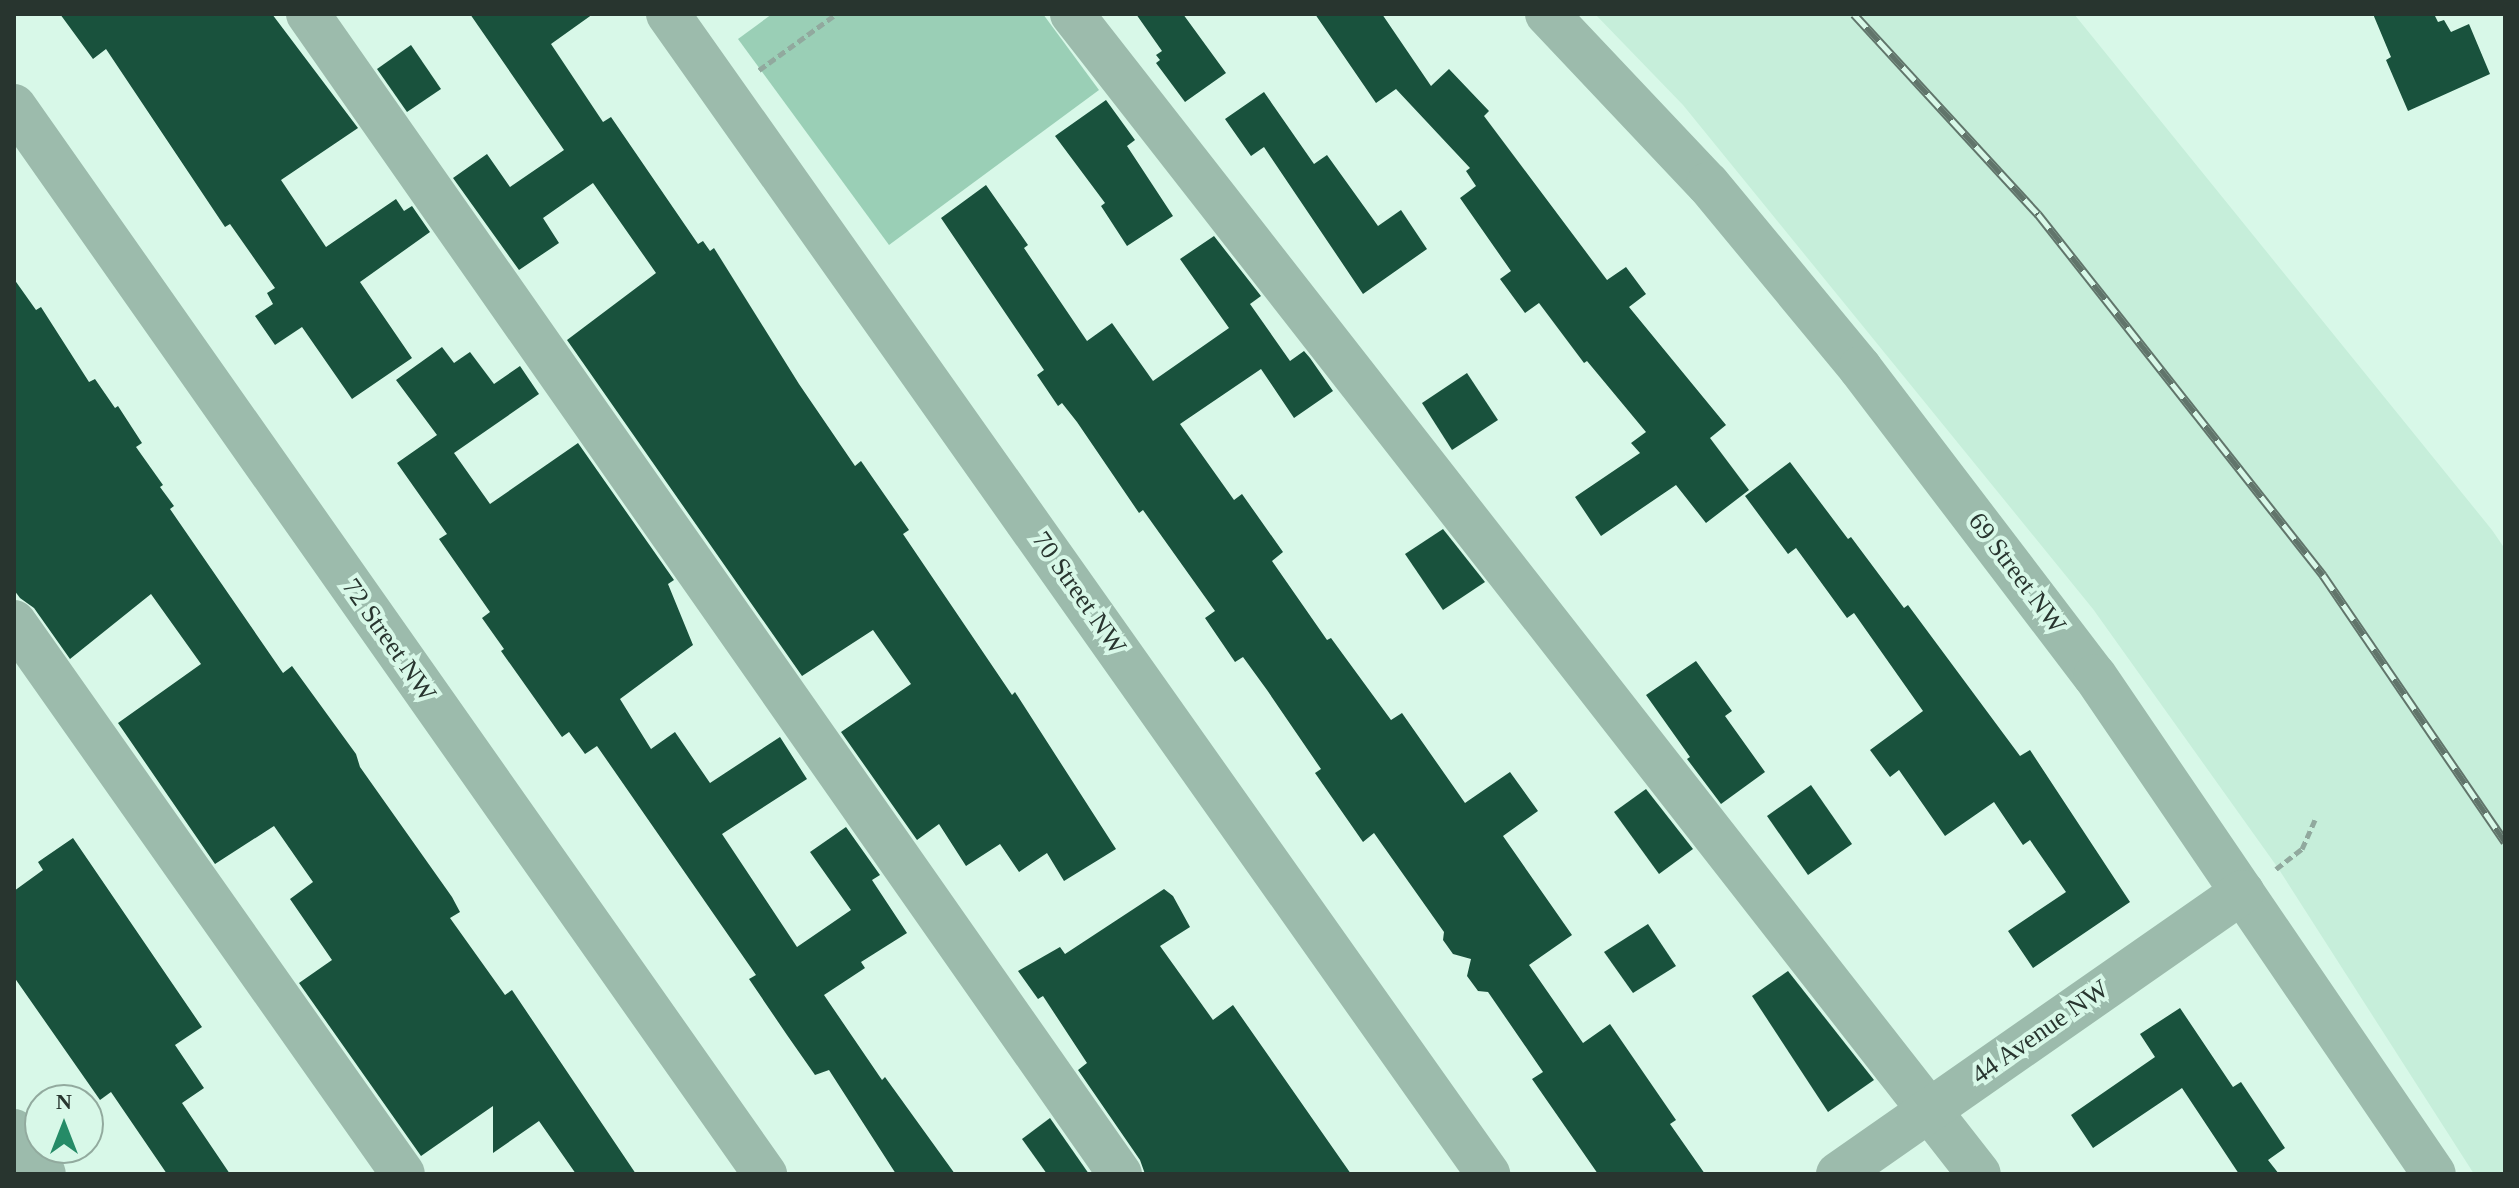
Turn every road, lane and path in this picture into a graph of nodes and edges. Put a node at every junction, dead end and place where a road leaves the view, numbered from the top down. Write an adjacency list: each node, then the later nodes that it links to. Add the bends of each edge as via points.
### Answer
1 (308, 14): 16 (street)
2 (668, 14): 6 (street, 70 Street NW)
3 (836, 14): 6 (path)
4 (1072, 14): 11 (street)
5 (1547, 14): 10 (street, 69 Street NW, via 1708,184 1860,368 2095,676)
6 (726, 93): 17 (street, 70 Street NW)
7 (14, 106): 15 (street, 72 Street NW)
8 (14, 622): 14 (street)
9 (2315, 820): 10 (path, via 2302,849)
10 (2242, 892): 11 (street, 44 Avenue NW); 20 (street, 69 Street NW)
11 (1931, 1108): 18 (street, 44 Avenue NW); 19 (street)
12 (14, 1131): 13 (street)
13 (44, 1174)
14 (403, 1174)
15 (765, 1174)
16 (1120, 1174)
17 (1488, 1174)
18 (1838, 1174)
19 (1979, 1174)
20 (2434, 1174)

